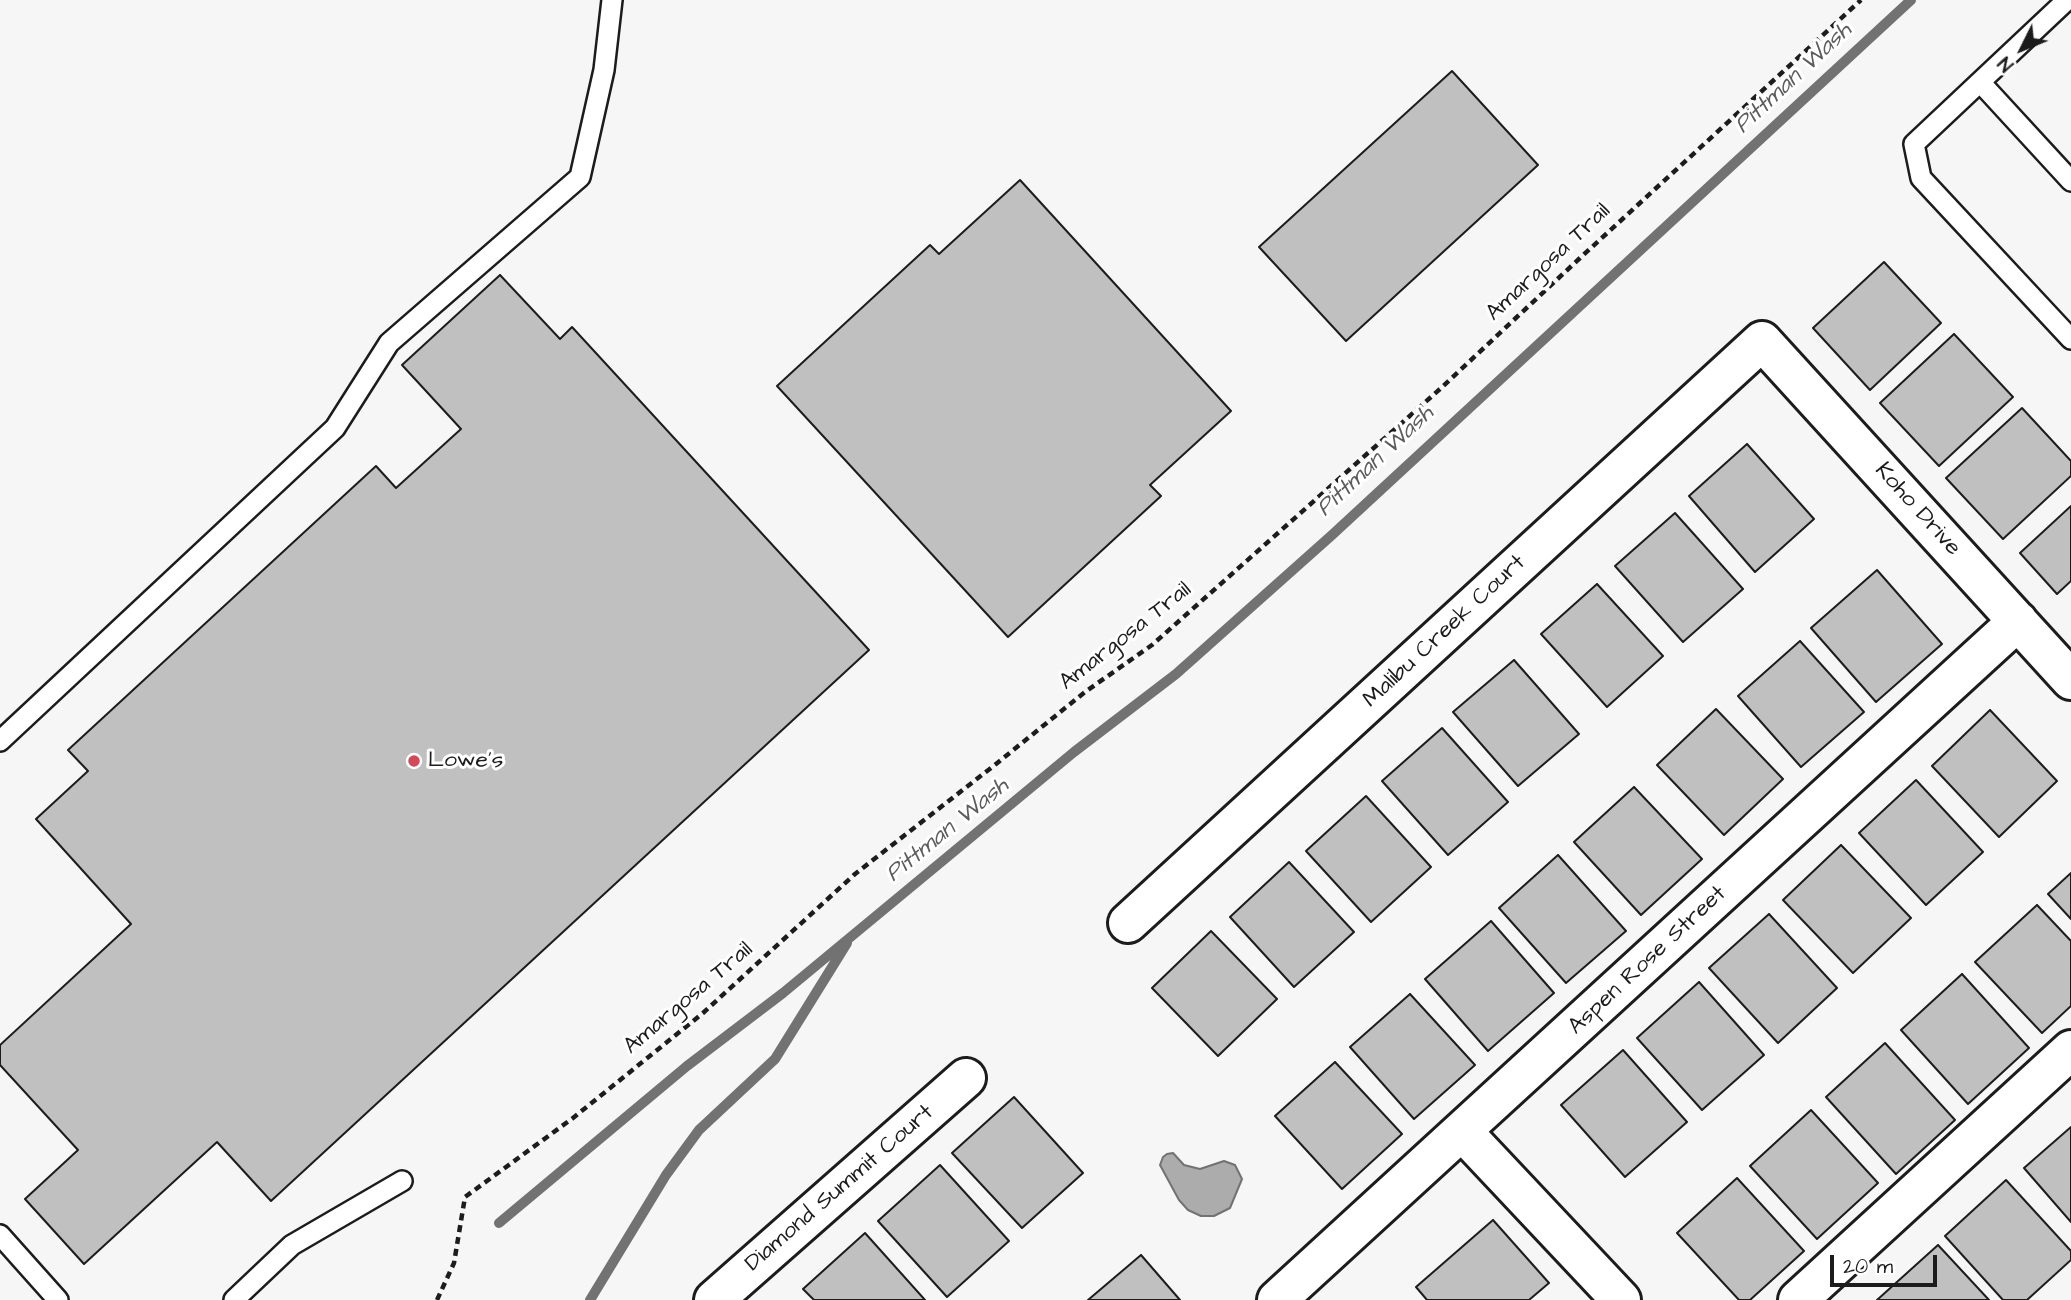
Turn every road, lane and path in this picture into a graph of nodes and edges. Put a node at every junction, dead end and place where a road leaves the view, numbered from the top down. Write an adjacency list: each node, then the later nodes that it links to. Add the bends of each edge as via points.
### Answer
1 (612, 0): 10 (lane, via 604,70 580,177 389,343 335,428)
2 (1861, 0): 20 (path, Amargosa Trail, via 1440,389 1152,645 1085,692 855,874 703,1013 573,1118 465,1197 454,1263)
3 (2067, 0): 4 (lane)
4 (1980, 82): 5 (lane); 6 (lane, via 1914,144 1921,178)
5 (2071, 181)
6 (2071, 339)
7 (1762, 341): 8 (street, Koho Drive); 11 (street, Malibu Creek Court)
8 (2018, 621): 9 (street, Koho Drive); 14 (street, Aspen Rose Street)
9 (2071, 680)
10 (0, 741)
11 (1128, 923)
12 (2071, 1050): 23 (street)
13 (966, 1078): 21 (street, Diamond Summit Court)
14 (1462, 1131): 17 (street, Aspen Rose Street); 22 (street)
15 (402, 1181): 19 (lane, via 292,1245)
16 (0, 1235): 18 (lane)
17 (1296, 1294)
18 (58, 1300)
19 (234, 1300)
20 (437, 1300)
21 (714, 1300)
22 (1621, 1300)
23 (1798, 1300)

